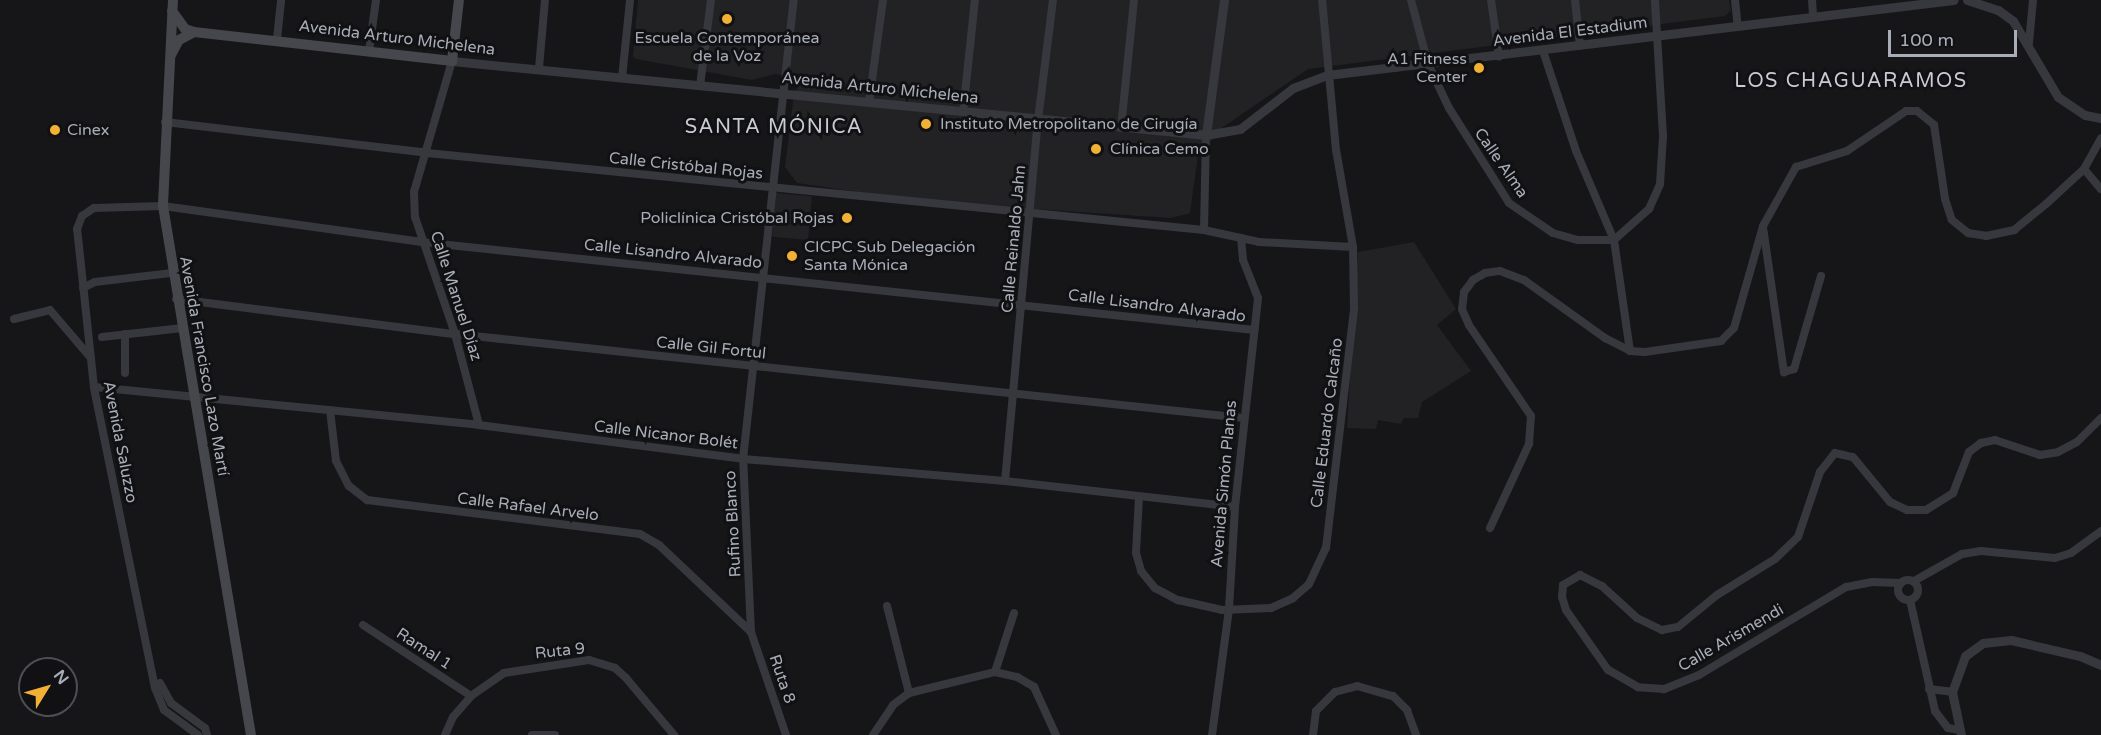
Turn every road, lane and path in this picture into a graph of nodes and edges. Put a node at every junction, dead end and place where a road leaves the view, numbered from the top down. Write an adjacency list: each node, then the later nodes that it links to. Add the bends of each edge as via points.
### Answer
1 (281, 0): 29 (street)
2 (376, 0): 32 (street)
3 (459, 0): 36 (main road, Calle Manuel Díaz)
4 (545, 0): 38 (street)
5 (630, 0): 40 (street)
6 (711, 0): 41 (street)
7 (794, 0): 42 (street, Rufino Blanco)
8 (883, 0): 43 (street)
9 (975, 0): 44 (street)
10 (1053, 0): 46 (street, Calle Reinaldo Jahn)
11 (1134, 0): 48 (street)
12 (1224, 0): 49 (street)
13 (1322, 0): 39 (street, Calle Eduardo Calcaño)
14 (1412, 0): 37 (street, Calle Alma)
15 (1491, 0): 34 (street)
16 (1575, 0): 31 (street)
17 (1654, 0): 28 (street)
18 (1735, 0): 26 (street)
19 (1812, 0): 25 (street)
20 (1954, 0): 23 (street, Avenida El Estadium)
21 (1967, 0): 30 (street, via 1998,10 2013,21)
22 (2033, 0): 30 (street)
23 (1887, 4): 25 (street, Avenida El Estadium)
24 (173, 6): 27 (main road, via 185,29); 35 (main road, Avenida Francisco Lazo Martí)
25 (1813, 16): 26 (street, Avenida El Estadium)
26 (1738, 27): 28 (street, Avenida El Estadium)
27 (194, 32): 29 (main road, Avenida Arturo Michelena); 35 (main road, via 179,40)
28 (1658, 36): 31 (street, Avenida El Estadium); 60 (street, via 1663,136 1660,184 1649,209)
29 (277, 39): 32 (main road, Avenida Arturo Michelena)
30 (2029, 44): 45 (street, via 2045,80 2058,97 2085,115)
31 (1580, 46): 33 (street, Avenida El Estadium)
32 (369, 51): 36 (main road, Avenida Arturo Michelena)
33 (1542, 51): 34 (street, Avenida El Estadium); 60 (street, via 1576,151)
34 (1499, 56): 37 (street, Avenida El Estadium)
35 (170, 58): 47 (main road, Avenida Francisco Lazo Martí)
36 (452, 61): 38 (street, Avenida Arturo Michelena); 51 (street, Calle Manuel Díaz)
37 (1428, 64): 39 (street, Avenida El Estadium); 60 (street, Calle Alma, via 1449,108 1509,203 1553,233 1578,240)
38 (539, 68): 40 (street, Avenida Arturo Michelena)
39 (1327, 75): 49 (street, Avenida El Estadium, via 1293,88 1240,129); 62 (street, Calle Eduardo Calcaño)
40 (622, 78): 41 (street, Avenida Arturo Michelena)
41 (700, 86): 42 (street, Avenida Arturo Michelena)
42 (783, 93): 43 (street, Avenida Arturo Michelena); 53 (street, Rufino Blanco)
43 (869, 102): 44 (street, Avenida Arturo Michelena)
44 (963, 112): 46 (street, Avenida Arturo Michelena)
45 (2101, 118)
46 (1038, 120): 48 (street, Avenida Arturo Michelena); 56 (street, Calle Reinaldo Jahn)
47 (165, 122): 51 (street, Calle Cristóbal Rojas); 55 (main road, Avenida Francisco Lazo Martí)
48 (1120, 128): 49 (street, Avenida Arturo Michelena)
49 (1206, 135): 58 (street)
50 (2101, 138): 52 (street)
51 (427, 153): 53 (street, Calle Cristóbal Rojas); 61 (street, Calle Manuel Díaz, via 414,192)
52 (2084, 169): 54 (street); 57 (street, via 2014,230 1986,236 1968,233 1952,220 1945,199 1934,125 1917,111 1906,111 1847,152 1796,167)
53 (773, 189): 56 (street, Calle Cristóbal Rojas); 64 (street, Rufino Blanco)
54 (2101, 189)
55 (163, 206): 61 (street, Calle Lisandro Alvarado); 63 (main road, Avenida Francisco Lazo Martí); 66 (street, Avenida Saluzzo, via 94,208 82,216 77,229)
56 (1032, 213): 58 (street, Calle Cristóbal Rojas); 68 (street, Calle Reinaldo Jahn)
57 (1763, 225): 65 (street, via 1771,261 1782,369 1788,373 1794,369); 75 (street, via 1729,335 1721,341)
58 (1204, 230): 59 (street, Calle Cristóbal Rojas)
59 (1241, 238): 62 (street, Calle Cristóbal Rojas); 71 (street, Avenida Simón Planas, via 1241,254 1258,298)
60 (1614, 240): 75 (street)
61 (421, 242): 64 (street, Calle Lisandro Alvarado); 73 (street, Calle Manuel Díaz)
62 (1353, 247): 96 (street, Calle Eduardo Calcaño, via 1354,308 1326,548 1309,584 1293,598 1271,608)
63 (172, 273): 66 (street, via 95,282); 67 (main road, Avenida Francisco Lazo Martí)
64 (763, 276): 68 (street, Calle Lisandro Alvarado); 77 (street, Rufino Blanco)
65 (1821, 276)
66 (83, 288): 76 (street, Avenida Saluzzo)
67 (176, 298): 70 (main road, Avenida Francisco Lazo Martí); 73 (street, Calle Gil Fortul)
68 (1022, 304): 71 (street, Calle Lisandro Alvarado); 80 (street, Calle Reinaldo Jahn)
69 (14, 319): 76 (street, via 50,310)
70 (182, 328): 72 (street); 81 (main road, Avenida Francisco Lazo Martí)
71 (1254, 330): 83 (street, Avenida Simón Planas)
72 (125, 334): 74 (street); 78 (street)
73 (455, 334): 77 (street, Calle Gil Fortul); 85 (street, Calle Manuel Díaz)
74 (102, 337)
75 (1630, 351): 90 (street, via 1605,338 1524,280 1500,271 1473,280 1464,292 1466,317 1531,416 1529,444)
76 (91, 358): 79 (street, Avenida Saluzzo)
77 (752, 367): 80 (street, Calle Gil Fortul); 86 (street, Rufino Blanco)
78 (124, 373)
79 (94, 387): 81 (street, Calle Nicanor Bolét); 108 (street, Avenida Saluzzo, via 158,699 164,710)
80 (1015, 393): 83 (street, Calle Gil Fortul); 87 (street, Calle Reinaldo Jahn)
81 (195, 400): 82 (street, Calle Nicanor Bolét); 110 (main road, Avenida Francisco Lazo Martí)
82 (330, 410): 85 (street, Calle Nicanor Bolét); 99 (street, Calle Rafael Arvelo, via 336,461 349,486 367,501 640,534 659,545)
83 (1244, 418): 89 (street, Avenida Simón Planas)
84 (2101, 418): 93 (street, Calle Arismendi, via 2077,442 2058,452 2040,455 1995,440 1981,442 1969,452 1953,493 1926,510 1906,510 1890,502 1853,457 1835,453 1820,472 1798,537 1775,559 1678,627 1662,630 1637,618 1602,586 1580,575 1563,585 1566,610 1608,670 1638,687 1664,690 1699,675 1846,587 1872,582)
85 (479, 426): 86 (street, Calle Nicanor Bolét)
86 (743, 459): 87 (street, Calle Nicanor Bolét); 99 (street, Rufino Blanco)
87 (1005, 481): 88 (street, Calle Nicanor Bolét)
88 (1139, 497): 89 (street, Calle Nicanor Bolét); 96 (street, Calle Eduardo Calcaño, via 1136,553 1141,571 1155,588 1178,600)
89 (1235, 507): 96 (street, Avenida Simón Planas)
90 (1490, 528)
91 (2101, 531): 92 (street, via 2071,553 2055,558 1981,551 1962,554)
92 (1914, 581): 93 (street, Calle Arismendi); 94 (street, via 1918,590)
93 (1901, 583): 94 (street, via 1899,593)
94 (1910, 600): 103 (street)
95 (887, 606): 105 (street)
96 (1229, 609): 118 (street, Avenida Simón Planas)
97 (1014, 613): 101 (street)
98 (363, 625): 106 (street, Ramal 1)
99 (751, 632): 115 (street, Ruta 8)
100 (2101, 665): 104 (street, via 2080,656 1997,639 1983,643 1965,656)
101 (994, 672): 105 (street); 117 (street, via 1017,677 1034,687)
102 (160, 683): 109 (street, via 171,703 205,728)
103 (1929, 689): 104 (street); 107 (street, via 1940,719 1948,728)
104 (1952, 692): 107 (street)
105 (909, 693): 116 (street, via 893,705)
106 (471, 696): 111 (street, Ruta 9, via 453,717); 114 (street, Ruta 9, via 504,672 589,660 615,668 665,720)
107 (1960, 732)
108 (198, 735)
109 (207, 735)
110 (251, 735)
111 (445, 735)
112 (532, 735): 113 (street)
113 (555, 735)
114 (674, 735)
115 (786, 735)
116 (873, 735)
117 (1056, 735)
118 (1212, 735)
119 (1313, 735): 120 (street, via 1316,711 1335,693 1357,686 1393,696 1407,710)
120 (1416, 735)

